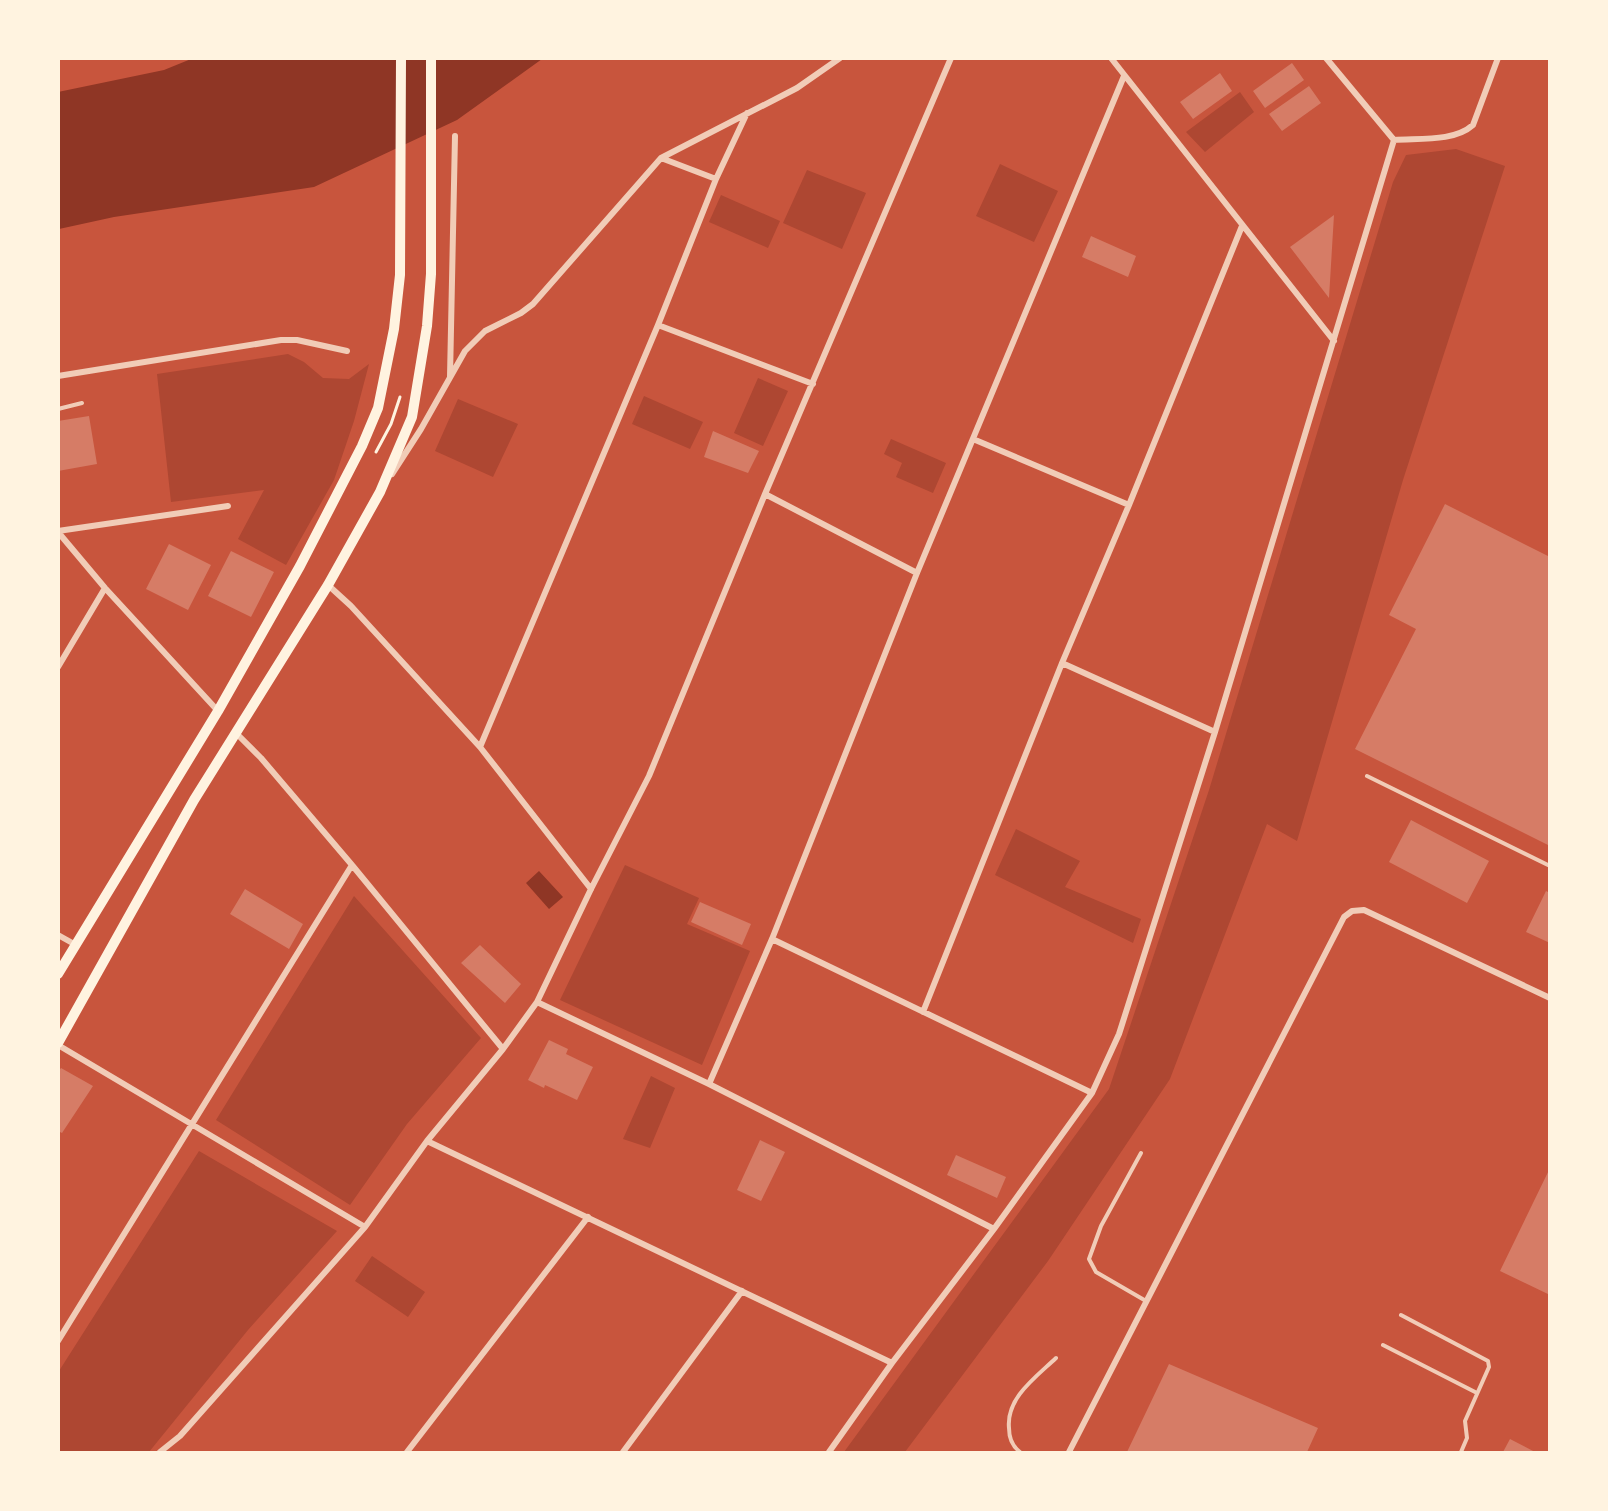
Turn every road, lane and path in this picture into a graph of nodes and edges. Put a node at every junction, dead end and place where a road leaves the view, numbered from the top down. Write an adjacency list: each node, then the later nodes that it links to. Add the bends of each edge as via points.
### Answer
1 (401, 58): 34 (main road, via 400,275 378,408 305,556)
2 (432, 58): 24 (main road, via 431,274 427,326 412,417)
3 (840, 58): 9 (street, via 797,88)
4 (951, 58): 20 (street)
5 (1111, 58): 8 (street)
6 (1326, 58): 11 (street)
7 (1498, 58): 11 (street, via 1473,125 1465,133)
8 (1124, 76): 14 (street); 23 (street)
9 (747, 113): 12 (street); 13 (street)
10 (455, 136): 19 (street)
11 (1394, 140): 16 (street)
12 (662, 158): 13 (street); 19 (street, via 533,304 485,331 465,351)
13 (716, 179): 15 (street)
14 (1242, 226): 16 (street); 26 (street)
15 (658, 325): 20 (street); 37 (street)
16 (1334, 341): 35 (street)
17 (347, 351): 18 (street, via 281,340)
18 (58, 376)
19 (450, 378): 24 (street)
20 (813, 384): 25 (street)
21 (82, 403): 22 (lane)
22 (58, 409)
23 (973, 439): 26 (street); 29 (street)
24 (380, 492): 30 (main road)
25 (765, 494): 29 (street); 41 (street, via 649,776)
26 (1129, 505): 32 (street)
27 (228, 506): 28 (street)
28 (58, 531): 31 (street)
29 (917, 573): 43 (street)
30 (328, 585): 36 (main road); 37 (street)
31 (105, 588): 33 (street); 34 (street)
32 (1062, 663): 35 (street); 48 (street)
33 (58, 667)
34 (218, 711): 44 (main road)
35 (1215, 732): 52 (street, via 1119,1034)
36 (237, 733): 39 (street); 49 (main road, via 194,800)
37 (480, 747): 41 (street)
38 (1367, 776): 40 (lane)
39 (352, 865): 50 (street); 53 (street)
40 (1550, 866)
41 (591, 889): 47 (street)
42 (58, 935): 44 (street)
43 (772, 939): 48 (street); 51 (street)
44 (76, 945): 45 (main road)
45 (58, 974)
46 (1550, 998): 60 (street, via 1364,910 1352,911 1344,917)
47 (537, 1002): 50 (street); 51 (street)
48 (923, 1012): 52 (street)
49 (58, 1044): 53 (street)
50 (503, 1048): 54 (street)
51 (710, 1084): 58 (street)
52 (1092, 1093): 58 (street)
53 (192, 1125): 57 (street); 62 (street)
54 (427, 1141): 56 (street); 57 (street)
55 (1141, 1153): 60 (lane, via 1101,1226 1089,1259 1096,1272)
56 (588, 1216): 59 (street); 68 (street)
57 (365, 1227): 67 (street, via 180,1436)
58 (994, 1229): 65 (street)
59 (742, 1291): 65 (street); 69 (street)
60 (1147, 1302): 72 (street)
61 (1401, 1315): 66 (lane, via 1488,1361)
62 (58, 1341)
63 (1383, 1345): 66 (lane)
64 (1056, 1358): 71 (lane, via 1020,1393 1008,1417 1009,1436)
65 (892, 1363): 70 (street)
66 (1477, 1393): 73 (lane, via 1465,1421 1467,1438)
67 (160, 1452)
68 (407, 1452)
69 (623, 1452)
70 (829, 1452)
71 (1020, 1452)
72 (1069, 1452)
73 (1461, 1452)

